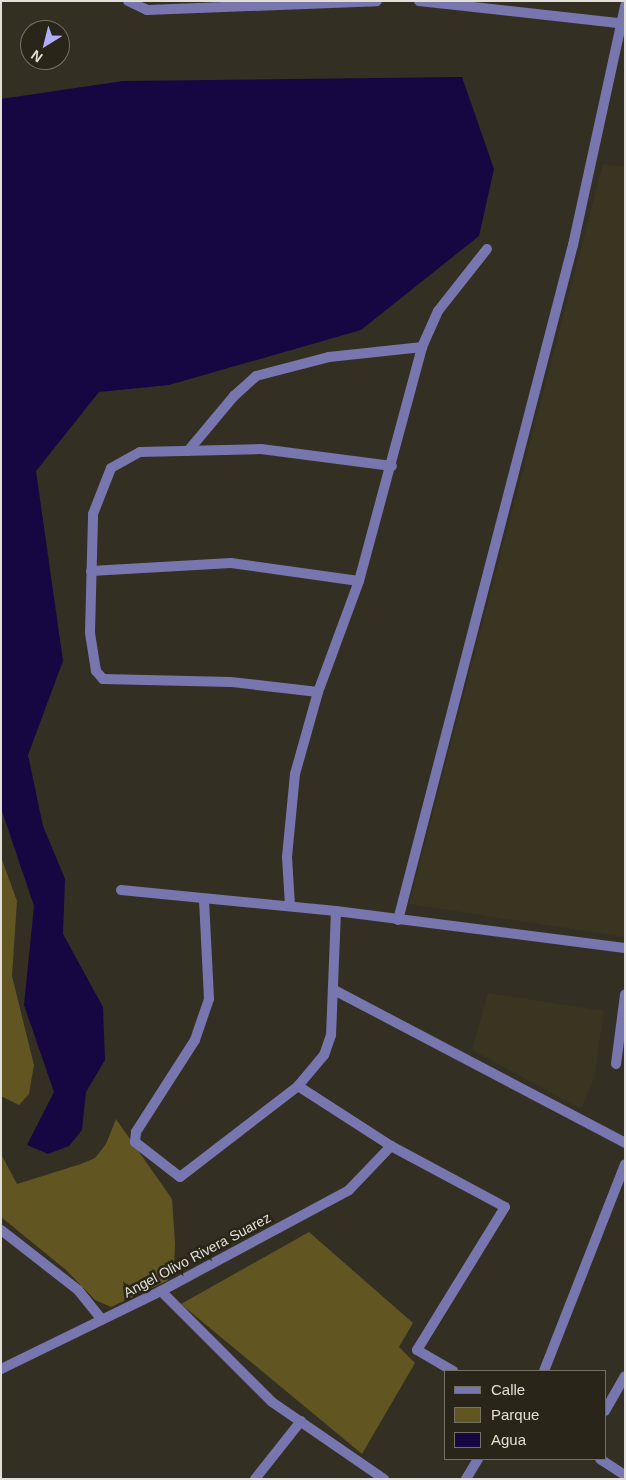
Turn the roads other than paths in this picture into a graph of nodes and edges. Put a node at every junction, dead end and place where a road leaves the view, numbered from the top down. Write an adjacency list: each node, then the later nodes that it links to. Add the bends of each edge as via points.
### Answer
1 (128, 1): 2 (street, via 146,10)
2 (377, 1)
3 (419, 1): 5 (street)
4 (625, 6): 5 (street)
5 (618, 23): 17 (street, via 573,245)
6 (487, 249): 7 (street, via 438,311)
7 (422, 347): 8 (street, via 337,356 256,376 234,396); 9 (street)
8 (188, 451): 9 (street, via 261,449); 10 (street, via 140,452 111,468 94,514)
9 (392, 466): 11 (street)
10 (91, 571): 11 (street, via 230,563); 12 (street, via 90,632 96,670 103,679 231,682)
11 (359, 581): 12 (street)
12 (318, 692): 15 (street, via 294,783 287,857)
13 (121, 890): 14 (street)
14 (204, 900): 15 (street); 22 (street, via 209,999 194,1040 136,1132 135,1142 180,1177)
15 (290, 906): 16 (street)
16 (336, 911): 17 (street); 19 (street)
17 (398, 920): 18 (street)
18 (625, 948)
19 (336, 991): 22 (street, via 332,1035 324,1055); 23 (street)
20 (625, 995): 21 (street)
21 (616, 1064)
22 (298, 1086): 24 (street)
23 (625, 1143)
24 (391, 1146): 27 (street, Angel Olivo Rivera Suarez, via 350,1190); 30 (street, via 505,1207 418,1350)
25 (625, 1164): 31 (street)
26 (1, 1230): 28 (street, via 78,1290)
27 (160, 1291): 28 (street, Angel Olivo Rivera Suarez); 34 (street, via 272,1402)
28 (102, 1320): 29 (street, Angel Olivo Rivera Suarez)
29 (1, 1369)
30 (451, 1370)
31 (544, 1370)
32 (625, 1376): 33 (street)
33 (606, 1409)
34 (301, 1421): 38 (street); 39 (street)
35 (477, 1460): 40 (street)
36 (602, 1460): 37 (street)
37 (625, 1475)
38 (255, 1479)
39 (384, 1479)
40 (466, 1479)

